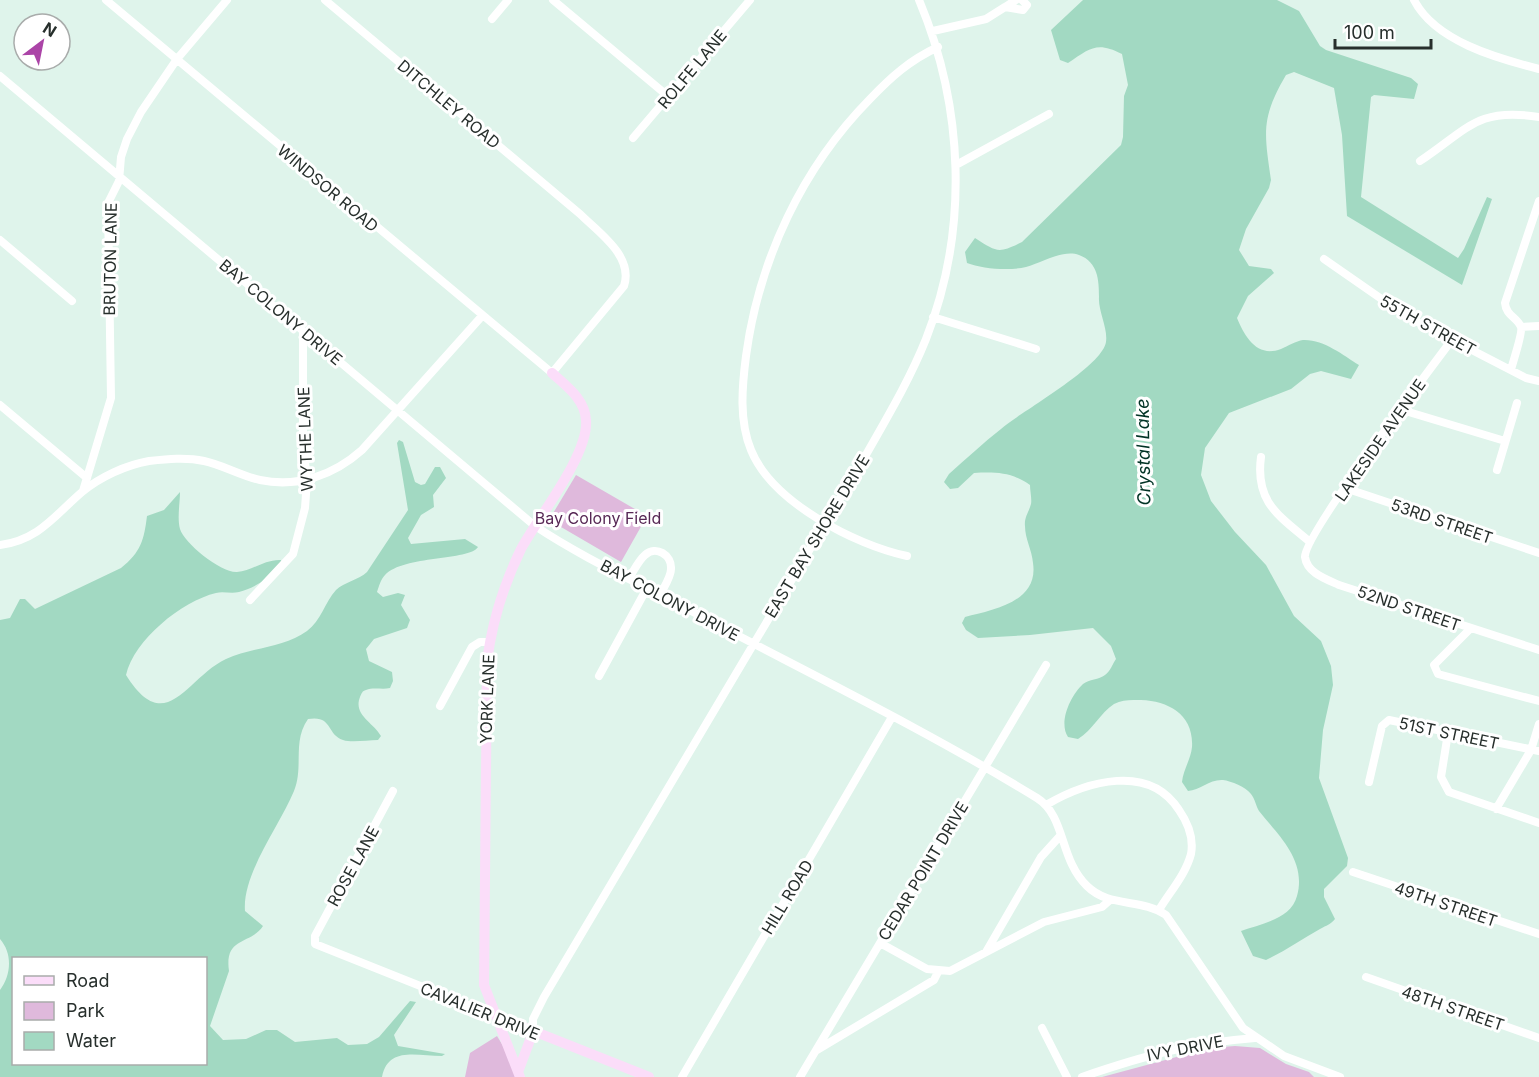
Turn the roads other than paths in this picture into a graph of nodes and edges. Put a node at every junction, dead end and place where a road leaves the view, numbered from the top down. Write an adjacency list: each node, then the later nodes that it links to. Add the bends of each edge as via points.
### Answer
1 (106, 0): 15 (street, WINDSOR ROAD)
2 (227, 0): 15 (street, BRUTON LANE)
3 (325, 0): 37 (street, DITCHLEY ROAD, via 573,209 618,252 626,280)
4 (508, 0): 12 (street)
5 (553, 0): 18 (street)
6 (750, 0): 18 (street, ROLFE LANE)
7 (919, 0): 13 (street, EAST BAY SHORE DRIVE)
8 (1016, 0): 11 (street)
9 (1022, 0): 11 (street, via 1027,5 1023,10)
10 (1414, 0): 16 (street, via 1425,18 1442,32)
11 (1005, 7): 13 (street, via 986,19)
12 (492, 19)
13 (933, 31): 14 (street, EAST BAY SHORE DRIVE)
14 (938, 47): 23 (street, EAST BAY SHORE DRIVE, via 951,107); 50 (street, via 896,73 858,111 826,152 802,188 778,238 753,315 743,390 748,442 768,478)
15 (177, 59): 24 (street, BRUTON LANE, via 134,124 121,157); 29 (street, WINDSOR ROAD)
16 (1539, 69)
17 (0, 76): 24 (street, BAY COLONY DRIVE)
18 (669, 97): 21 (street, ROLFE LANE)
19 (1049, 114): 23 (street)
20 (1539, 117): 22 (street, via 1511,113 1484,117)
21 (633, 138)
22 (1420, 161)
23 (956, 165): 30 (street, EAST BAY SHORE DRIVE, via 952,232)
24 (119, 176): 33 (street, BAY COLONY DRIVE); 46 (street, BRUTON LANE, via 108,203 111,398)
25 (1538, 206): 32 (street, via 1505,303 1507,313)
26 (0, 240): 28 (street)
27 (1324, 259): 34 (street, 55TH STREET, via 1406,316)
28 (72, 301)
29 (482, 316): 37 (street, WINDSOR ROAD); 42 (street)
30 (933, 317): 35 (street); 50 (street, EAST BAY SHORE DRIVE, via 897,401)
31 (1539, 326): 32 (street)
32 (1521, 327): 36 (street)
33 (303, 332): 42 (street, BAY COLONY DRIVE); 47 (street, WYTHE LANE, via 303,446)
34 (1451, 340): 36 (street, 55TH STREET); 41 (street, LAKESIDE AVENUE)
35 (1036, 348)
36 (1511, 370): 38 (street, 55TH STREET)
37 (552, 374): 51 (street, YORK LANE, via 580,400 586,429 571,466)
38 (1539, 381)
39 (1517, 403): 43 (street)
40 (0, 405): 46 (street)
41 (1401, 410): 43 (street); 48 (street, LAKESIDE AVENUE)
42 (397, 411): 47 (street, via 353,458); 51 (street, BAY COLONY DRIVE)
43 (1505, 441): 45 (street)
44 (1261, 458): 52 (street, via 1262,494)
45 (1497, 470)
46 (87, 478): 49 (street, BRUTON LANE)
47 (307, 480): 49 (street, via 260,480 205,461 176,459 138,464 108,475); 59 (street, WYTHE LANE, via 305,508 293,554)
48 (1345, 488): 52 (street, LAKESIDE AVENUE); 54 (street, 53RD STREET)
49 (83, 491): 53 (street, via 36,534)
50 (825, 521): 55 (street, via 873,547); 62 (street, EAST BAY SHORE DRIVE)
51 (535, 526): 56 (street, BAY COLONY DRIVE); 61 (street, YORK LANE, via 511,572)
52 (1310, 542): 60 (street, 52ND STREET, via 1306,562 1312,571 1325,578)
53 (0, 545)
54 (1539, 553)
55 (908, 556)
56 (629, 578): 57 (street, BAY COLONY DRIVE); 58 (street, via 643,556 652,551 662,552 671,568)
57 (647, 588): 58 (street, BAY COLONY DRIVE); 65 (street)
58 (660, 595): 62 (street, BAY COLONY DRIVE)
59 (250, 600)
60 (1470, 628): 63 (street, 52ND STREET); 66 (street, via 1434,665 1438,674)
61 (489, 642): 67 (street, via 472,647); 88 (street, YORK LANE, via 483,959 486,992)
62 (752, 644): 68 (street, BAY COLONY DRIVE); 90 (street, EAST BAY SHORE DRIVE, via 544,997 533,1019)
63 (1539, 650)
64 (1046, 665): 72 (street, CEDAR POINT DRIVE)
65 (599, 676)
66 (1539, 701)
67 (440, 706)
68 (892, 717): 72 (street, BAY COLONY DRIVE); 96 (street, HILL ROAD)
69 (1539, 724): 71 (street)
70 (1448, 733): 71 (street, 51ST STREET); 73 (street, 51ST STREET, via 1386,721); 76 (street, via 1442,774 1445,788 1454,796)
71 (1535, 751): 76 (street)
72 (984, 768): 75 (street, BAY COLONY DRIVE); 84 (street, CEDAR POINT DRIVE)
73 (1369, 782)
74 (393, 791): 83 (street, ROSE LANE)
75 (1046, 805): 78 (street); 81 (street, via 1070,794 1127,780 1145,782 1171,798 1183,816 1192,843 1188,861)
76 (1496, 809): 77 (street)
77 (1539, 823)
78 (1060, 836): 80 (street, via 1077,875); 85 (street, via 1041,857)
79 (1353, 872): 82 (street, 49TH STREET)
80 (1110, 900): 81 (street); 85 (street, via 1102,907 1044,922)
81 (1159, 910): 91 (street, via 1176,927 1234,1018)
82 (1539, 934)
83 (314, 940): 88 (street, CAVALIER DRIVE, via 318,946 340,956)
84 (880, 943): 86 (street); 93 (street, CEDAR POINT DRIVE)
85 (985, 953): 86 (street, via 956,969)
86 (938, 972): 93 (street, via 934,980)
87 (1366, 977): 92 (street, 48TH STREET)
88 (498, 1017): 90 (street, CAVALIER DRIVE); 94 (street, YORK LANE)
89 (1042, 1028): 98 (street)
90 (532, 1032): 94 (street); 95 (street, CAVALIER DRIVE)
91 (1255, 1038): 99 (street, IVY DRIVE, via 1179,1046); 100 (street, via 1284,1056)
92 (1539, 1038)
93 (816, 1050): 97 (street, CEDAR POINT DRIVE)
94 (519, 1075)
95 (649, 1077)
96 (682, 1077)
97 (800, 1077)
98 (1066, 1077)
99 (1082, 1077)
100 (1340, 1077)

